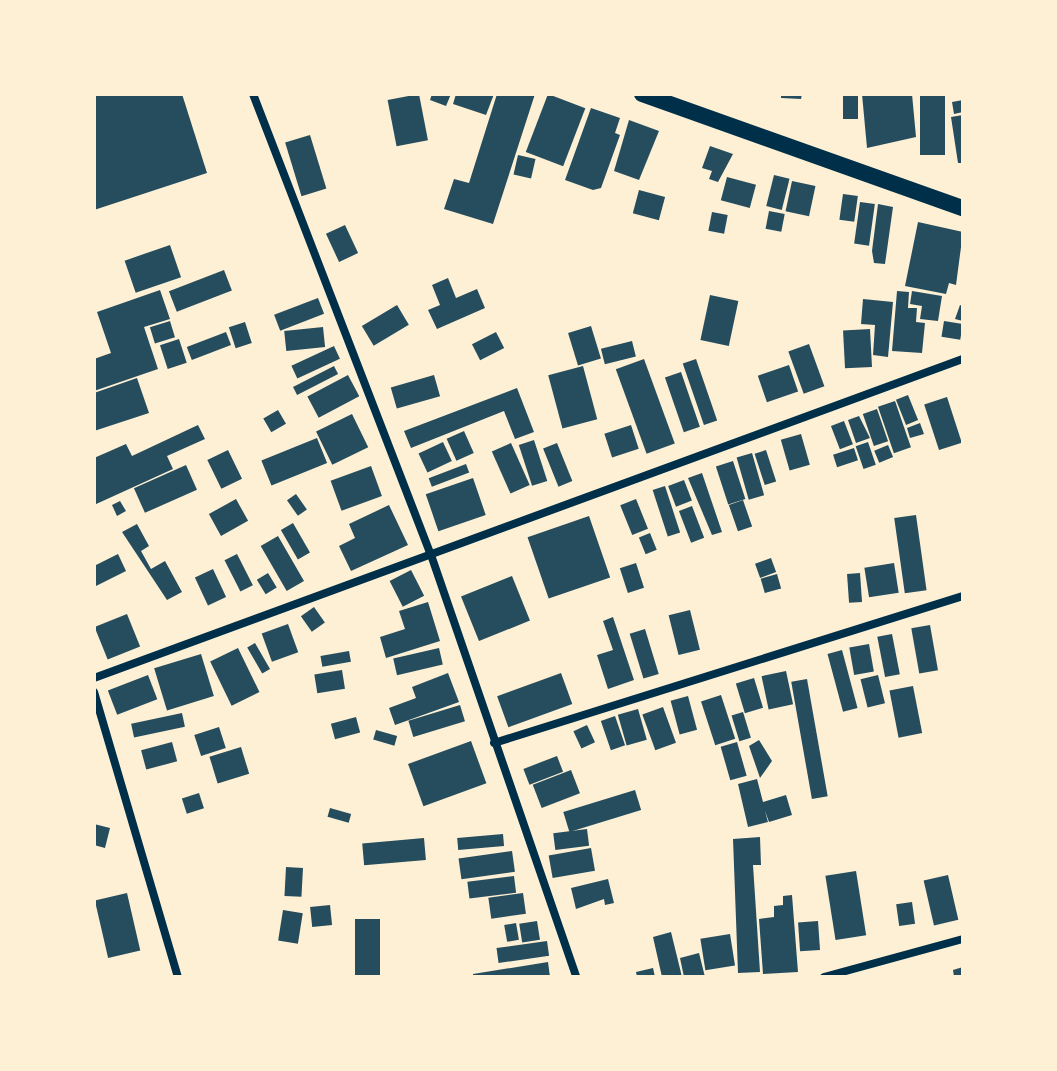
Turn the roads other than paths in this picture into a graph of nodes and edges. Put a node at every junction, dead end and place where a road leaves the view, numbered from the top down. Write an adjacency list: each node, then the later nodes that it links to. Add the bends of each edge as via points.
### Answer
1 (253, 94): 5 (street)
2 (642, 94): 3 (main road)
3 (963, 208)
4 (963, 359): 5 (street)
5 (430, 552): 7 (street); 9 (street)
6 (963, 596): 9 (street)
7 (94, 678)
8 (94, 692): 11 (street)
9 (494, 743): 12 (street)
10 (963, 939): 13 (street)
11 (178, 977)
12 (576, 977)
13 (824, 977)

